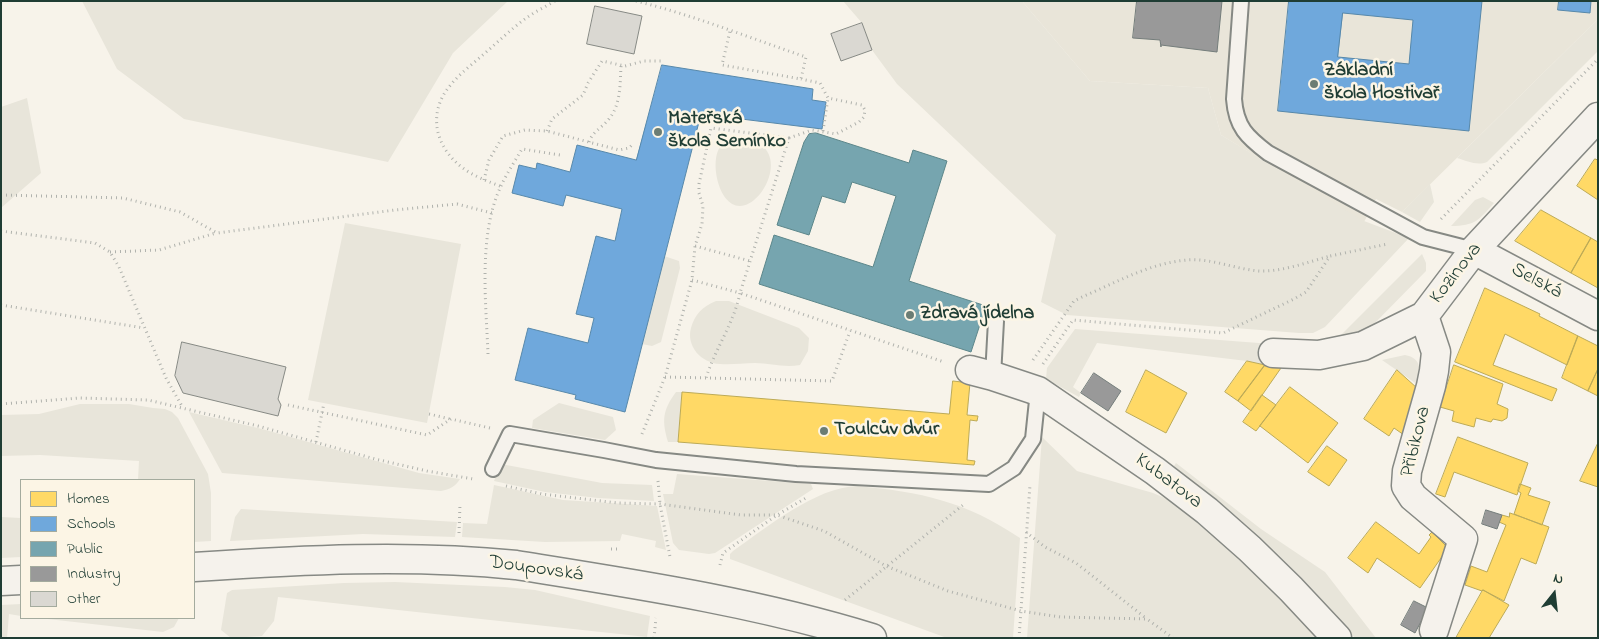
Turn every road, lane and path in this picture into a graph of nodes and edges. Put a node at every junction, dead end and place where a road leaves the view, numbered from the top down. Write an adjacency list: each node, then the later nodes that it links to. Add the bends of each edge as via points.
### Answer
1 (555, 1): 17 (path, via 526,18 466,69 443,96 436,121 442,146 456,163)
2 (636, 1): 4 (path)
3 (1241, 1): 23 (lane, via 1234,99 1235,112 1245,133 1268,153)
4 (730, 31): 8 (path, via 806,57); 8 (path, via 722,65)
5 (1598, 59): 23 (path)
6 (663, 61): 7 (path)
7 (621, 66): 11 (path, via 602,61 583,95 552,119); 14 (path, via 617,106)
8 (801, 78): 9 (path, via 820,83)
9 (828, 98): 12 (path); 12 (path, via 862,105 864,117 836,134)
10 (1598, 117): 25 (street, Kozinova)
11 (546, 131): 14 (path); 17 (path, via 525,130 502,136 489,160)
12 (823, 132): 13 (path, via 807,131)
13 (789, 138): 24 (path, via 711,128 699,184 702,224); 28 (path)
14 (589, 142): 15 (path, via 619,150)
15 (634, 143)
16 (560, 155): 18 (path, via 522,149)
17 (484, 180): 18 (path)
18 (500, 186): 20 (path)
19 (1, 194): 22 (path, via 123,198 180,212)
20 (492, 213): 22 (path, via 457,204); 38 (path, via 485,260)
21 (1, 231): 26 (path, via 95,243)
22 (217, 233): 26 (path, via 159,250)
23 (1422, 237): 25 (lane); 27 (path)
24 (695, 246): 28 (path); 29 (path)
25 (1474, 250): 32 (street, Kozinova); 33 (street, Selská)
26 (110, 252): 35 (path)
27 (1330, 256): 42 (path, via 1306,292 1223,334 1073,320); 42 (path, via 1260,271 1208,261 1179,261 1147,269 1082,296 1068,307 1027,370)
28 (750, 261): 30 (path)
29 (692, 280): 30 (path); 40 (path)
30 (740, 293): 36 (path); 41 (path, via 738,305)
31 (1, 305): 35 (path)
32 (1424, 316): 37 (street, Kozinova, via 1363,346 1318,355); 75 (street, Přibíkova, via 1436,352 1434,371 1407,471 1406,486 1413,497 1463,540)
33 (1598, 316)
34 (996, 321): 39 (lane)
35 (144, 328): 46 (path)
36 (850, 331): 39 (path); 41 (path, via 832,381)
37 (1273, 353)
38 (488, 354)
39 (982, 373): 42 (street, Kubatova)
40 (665, 377): 41 (path); 53 (path)
41 (706, 378)
42 (1040, 378): 51 (lane); 80 (street, Kubatova, via 1207,512 1284,582)
43 (324, 403): 47 (path)
44 (1, 404): 46 (path, via 80,398 148,400)
45 (288, 404): 47 (path)
46 (183, 408): 52 (path)
47 (322, 412): 49 (path, via 427,435); 52 (path)
48 (429, 414): 49 (path)
49 (451, 419): 50 (path)
50 (510, 434): 54 (lane); 55 (lane, via 656,460)
51 (1033, 439): 57 (lane, via 1014,468); 63 (path)
52 (316, 442): 56 (path, via 418,469)
53 (639, 442)
54 (492, 470)
55 (831, 476): 57 (lane); 62 (path, via 828,484)
56 (476, 479)
57 (989, 484): 67 (path)
58 (504, 485): 61 (path, via 542,494 618,503)
59 (659, 494): 61 (path)
60 (460, 504): 64 (path)
61 (660, 504): 62 (path, via 741,515); 65 (path)
62 (777, 516): 66 (path, via 723,553); 67 (path, via 824,531)
63 (1026, 532): 72 (path); 74 (path, via 1045,547 1076,563)
64 (458, 542)
65 (670, 557)
66 (720, 565)
67 (886, 566): 71 (path); 72 (path, via 948,591)
68 (195, 567): 77 (street, Doupovská, via 310,560 490,562 674,591 820,622)
69 (20, 580): 70 (street)
70 (1, 581)
71 (839, 605)
72 (1021, 611): 74 (path, via 1060,617); 78 (path)
73 (656, 618): 76 (path)
74 (1147, 619): 79 (path)
75 (1434, 630)
76 (654, 638)
77 (872, 638)
78 (1019, 638)
79 (1173, 638)
80 (1337, 638)

